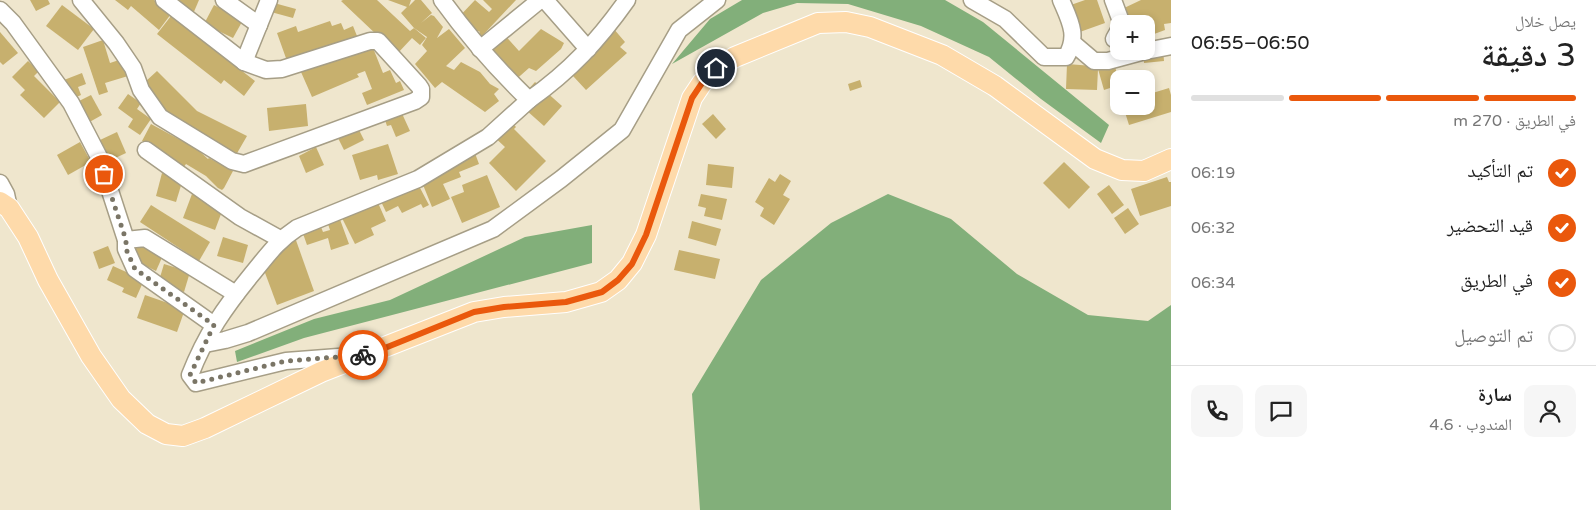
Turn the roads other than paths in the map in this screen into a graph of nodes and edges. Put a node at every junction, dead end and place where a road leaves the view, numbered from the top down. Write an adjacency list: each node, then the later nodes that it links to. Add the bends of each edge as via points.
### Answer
1 (81, 0): 22 (street, via 133,68 141,90 160,118 232,161 244,164 418,100 422,93 378,41 282,69 266,70)
2 (164, 0): 22 (street)
3 (224, 0): 15 (street)
4 (269, 0): 15 (street)
5 (442, 0): 18 (street)
6 (540, 0): 18 (street)
7 (545, 0): 19 (street)
8 (627, 0): 19 (street)
9 (717, 0): 32 (street, via 679,30 622,130 493,229 248,333)
10 (972, 0): 16 (street, via 1005,18 1044,57 1066,57)
11 (1061, 0): 16 (street, via 1070,20)
12 (1113, 0): 14 (street)
13 (0, 10): 29 (street, via 71,102 99,157)
14 (1119, 15)
15 (259, 25): 22 (street)
16 (1074, 44): 21 (street, via 1094,60)
17 (1171, 46): 20 (street)
18 (480, 49): 23 (street)
19 (588, 49): 23 (street, via 560,78)
20 (1155, 49)
21 (1110, 60)
22 (244, 62)
23 (529, 100): 28 (street, via 488,137 418,179 297,228)
24 (146, 150): 28 (street, via 240,217)
25 (1171, 159): 33 (main road, via 1144,170 1122,170 1095,159 995,86 942,55 870,27 846,22 818,23 735,57 716,68 702,83 692,98 646,235 632,264 602,292 566,302 474,312)
26 (0, 183): 27 (street, via 6,194)
27 (5, 205): 33 (main road, via 28,237 91,356 122,399 147,424 166,434 183,436 206,428 297,383)
28 (280, 239): 30 (street)
29 (126, 240): 30 (street, via 145,238); 31 (street, via 126,249 135,269)
30 (236, 294): 31 (street)
31 (214, 325): 32 (street)
32 (205, 344): 33 (street, via 190,375 196,383 286,361)
33 (370, 354)

